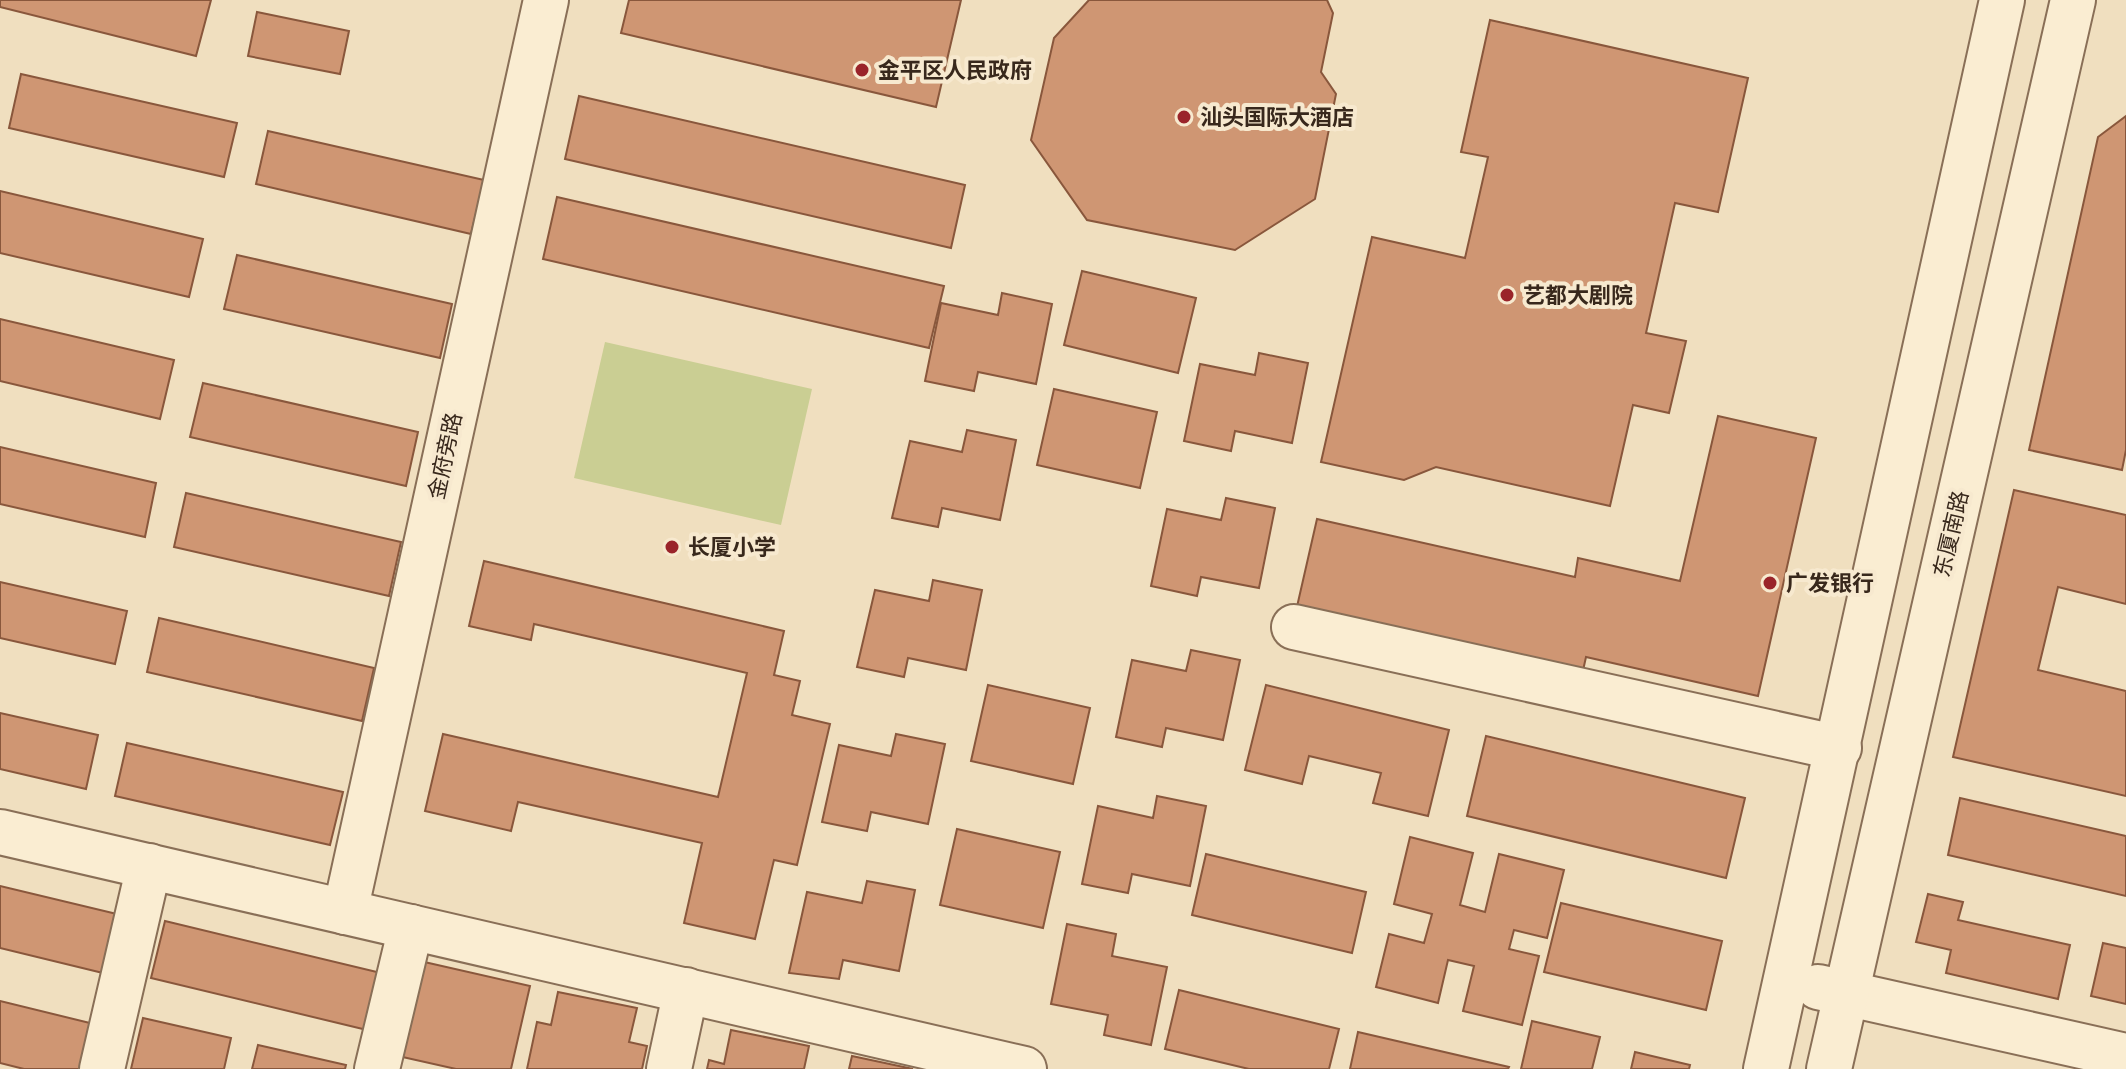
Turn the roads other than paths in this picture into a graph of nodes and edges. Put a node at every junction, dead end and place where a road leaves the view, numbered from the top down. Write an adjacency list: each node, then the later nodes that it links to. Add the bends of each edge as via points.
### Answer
1 (546, 0): 8 (street, 金府旁路)
2 (2002, 0): 5 (street)
3 (2073, 0): 12 (street, 东厦南路)
4 (1294, 627): 5 (street)
5 (1839, 748): 10 (street)
6 (0, 832): 7 (street)
7 (149, 866): 8 (street); 14 (street)
8 (345, 912): 9 (street)
9 (411, 927): 11 (street); 15 (street)
10 (1788, 980): 12 (street); 18 (street)
11 (686, 990): 16 (street); 17 (street)
12 (1847, 993): 13 (street); 19 (street, 东厦南路)
13 (2126, 1056)
14 (102, 1069)
15 (377, 1069)
16 (669, 1069)
17 (1024, 1069)
18 (1766, 1069)
19 (1829, 1069)

